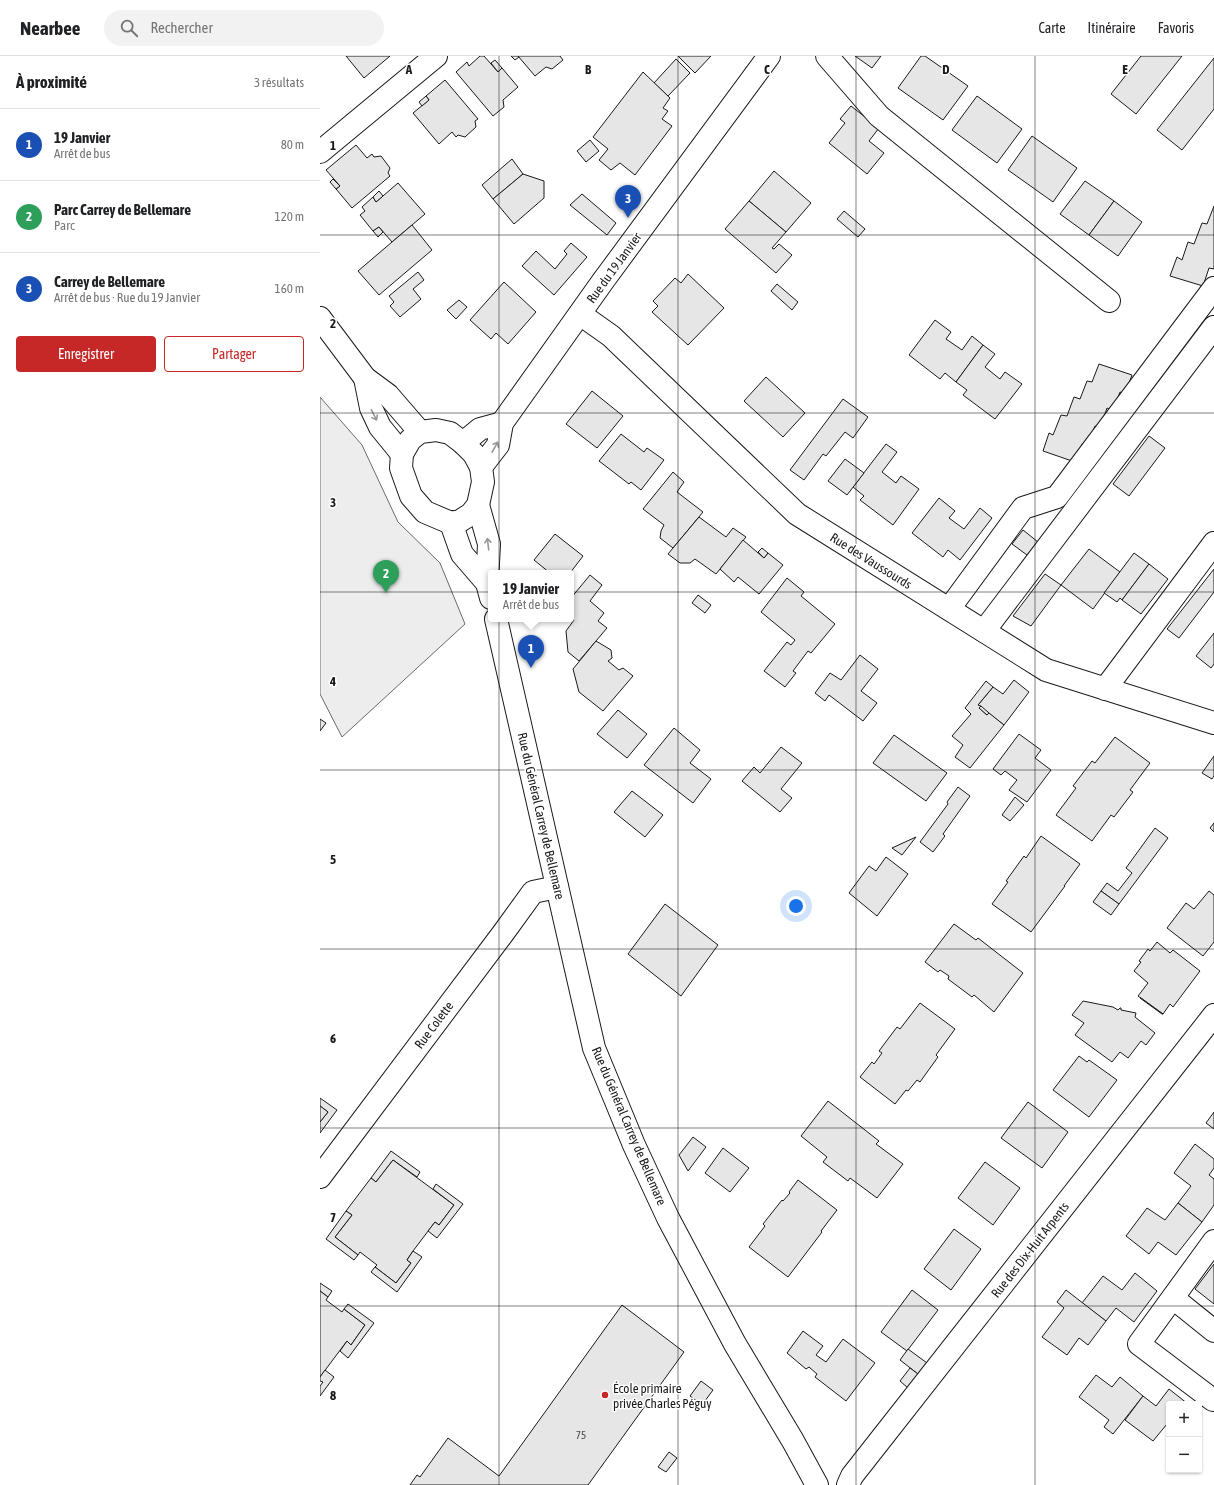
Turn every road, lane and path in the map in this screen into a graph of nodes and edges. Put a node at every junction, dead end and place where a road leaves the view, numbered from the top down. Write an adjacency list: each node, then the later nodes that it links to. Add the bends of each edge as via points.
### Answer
1 (436, 56): 4 (street)
2 (769, 56): 7 (street, Rue du 19 Janvier)
3 (827, 56): 6 (street, via 879,116)
4 (320, 152)
5 (1214, 288): 21 (street, via 1057,497 1023,508)
6 (1109, 301)
7 (580, 314): 11 (street, Rue du 19 Janvier); 21 (street, Rue des Vaussourds, via 611,336 797,514)
8 (320, 318): 10 (street)
9 (1214, 327): 23 (street)
10 (365, 378): 12 (street, via 388,395); 14 (street, one-way to 14, via 371,408 380,427)
11 (502, 423): 13 (street, via 480,429); 15 (street, Rue du 19 Janvier, one-way to 11, via 498,445)
12 (420, 432): 13 (street, via 436,430 450,433); 14 (street, via 410,440)
13 (463, 443): 15 (street, via 474,454)
14 (402, 454): 17 (street, via 401,468 411,496 425,512)
15 (481, 467): 16 (street, via 482,482)
16 (478, 505): 17 (street, via 471,514); 19 (street, one-way to 16, via 489,544)
17 (451, 523): 20 (street, via 462,554)
18 (1214, 543): 24 (street)
19 (489, 570)
20 (488, 590)
21 (949, 609): 23 (street, Rue des Vaussourds)
22 (497, 622): 26 (street, Rue du Général Carrey de Bellemare)
23 (984, 631): 24 (street, Rue des Vaussourds, via 1046,670)
24 (1105, 689): 25 (street, Rue des Vaussourds)
25 (1214, 723)
26 (557, 887): 28 (street, Rue Colette, via 533,892); 33 (street, Rue du Général Carrey de Bellemare, via 594,1048 625,1123 668,1218 735,1344)
27 (1210, 1030): 34 (street, Rue des Dix-Huit Arpents, via 852,1476)
28 (320, 1177)
29 (1214, 1241): 30 (street)
30 (1173, 1298): 31 (street); 32 (street, via 1139,1344)
31 (1214, 1331)
32 (1214, 1399)
33 (817, 1485)
34 (848, 1485)

